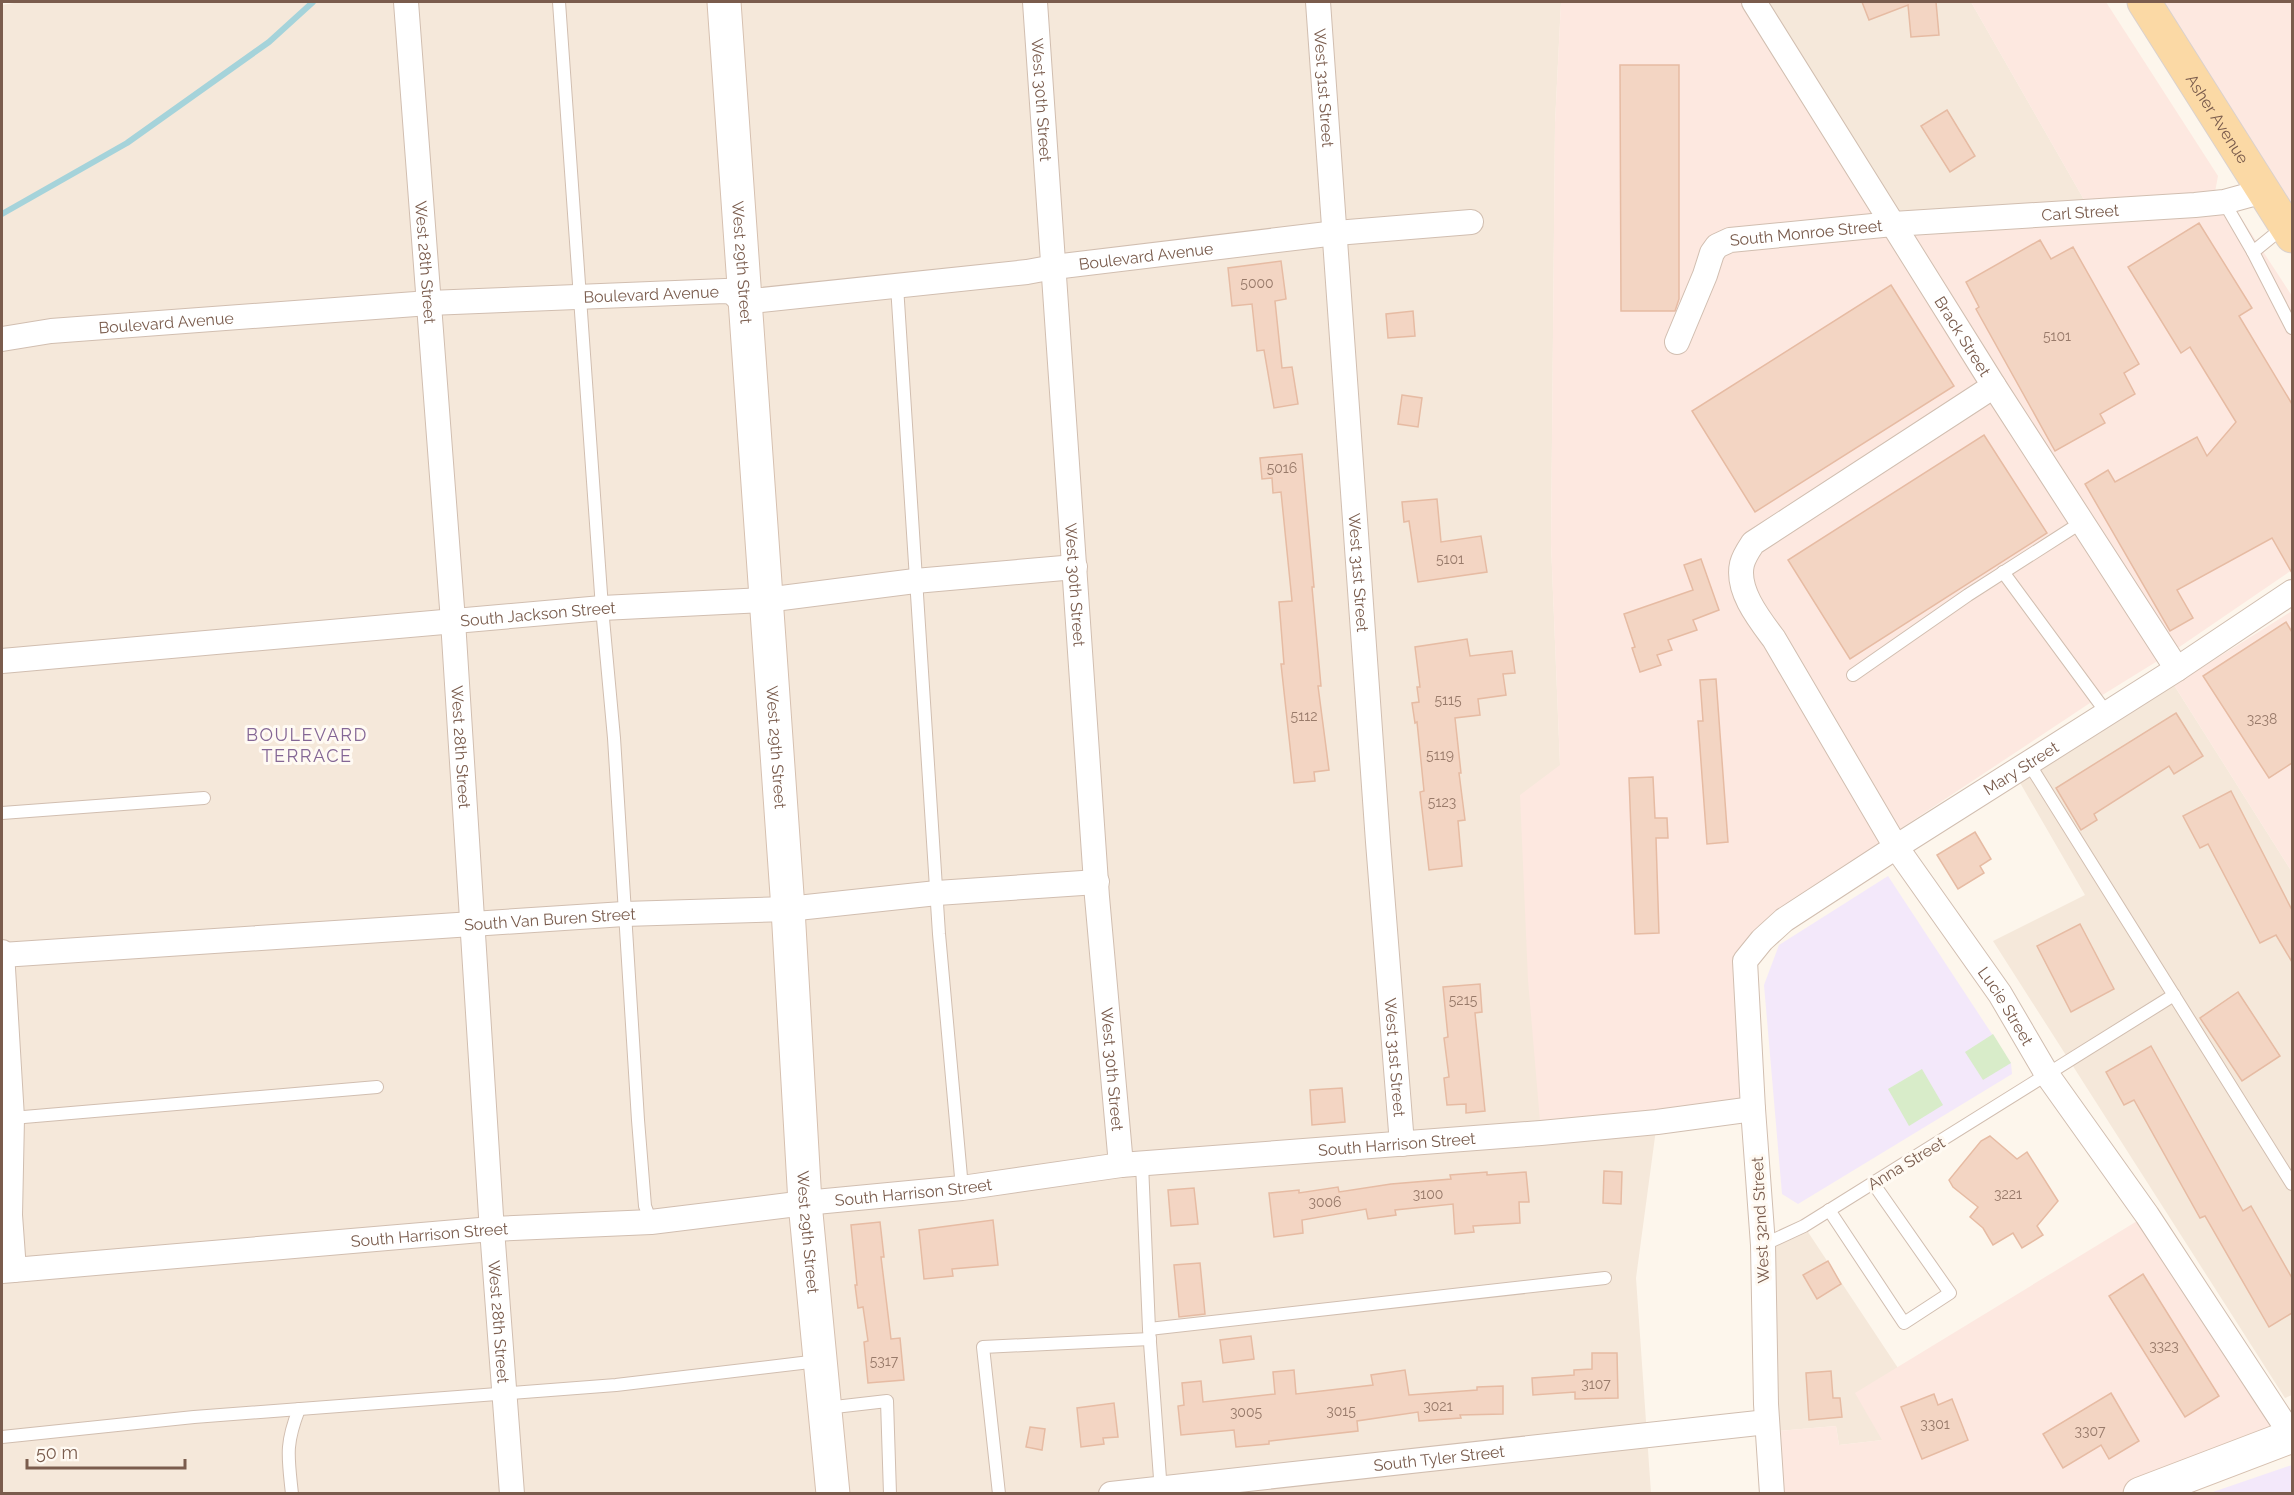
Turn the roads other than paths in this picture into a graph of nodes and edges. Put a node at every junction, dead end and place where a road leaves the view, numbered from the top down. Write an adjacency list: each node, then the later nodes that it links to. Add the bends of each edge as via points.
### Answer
1 (406, 2): 18 (street, West 28th Street)
2 (559, 2): 17 (lane)
3 (724, 2): 19 (street, West 29th Street)
4 (1035, 2): 15 (street, West 30th Street)
5 (1318, 2): 13 (street, West 31st Street)
6 (1754, 2): 11 (street, Brack Street)
7 (2144, 2): 8 (main road, Asher Avenue)
8 (2264, 191): 9 (street, Carl Street); 12 (main road, Asher Avenue)
9 (2224, 202): 11 (street, Carl Street); 14 (lane)
10 (1471, 222): 13 (street, Boulevard Avenue)
11 (1893, 224): 22 (street, South Monroe Street, via 1730,240 1717,246); 23 (street, Brack Street)
12 (2290, 228): 14 (lane)
13 (1336, 233): 15 (street, Boulevard Avenue); 52 (street, West 31st Street)
14 (2253, 252): 20 (lane)
15 (1054, 267): 16 (street, Boulevard Avenue); 25 (street, West 30th Street)
16 (897, 286): 19 (street, Boulevard Avenue, via 752,301); 27 (lane)
17 (581, 296): 18 (street, Boulevard Avenue); 19 (street, Boulevard Avenue, via 725,291 732,292); 30 (lane)
18 (429, 303): 21 (street, Boulevard Avenue); 31 (street, West 28th Street)
19 (745, 305): 29 (street, West 29th Street)
20 (2292, 328)
21 (2, 339)
22 (1677, 342)
23 (1994, 386): 24 (street, Brack Street); 39 (street, Lucie Street, via 1753,543 1742,566 1747,596)
24 (2082, 522): 26 (lane); 33 (street, Brack Street)
25 (1075, 567): 27 (street, South Jackson Street); 40 (street, West 30th Street)
26 (2003, 572): 34 (lane); 35 (lane)
27 (915, 581): 29 (street, South Jackson Street); 41 (lane)
28 (2292, 591): 33 (street, Mary Street)
29 (766, 600): 30 (street, South Jackson Street); 42 (street, West 29th Street)
30 (602, 608): 31 (street, South Jackson Street); 43 (lane)
31 (453, 621): 32 (street, South Jackson Street); 44 (street, West 28th Street)
32 (2, 661)
33 (2177, 669): 35 (street, Mary Street)
34 (1853, 675)
35 (2106, 712): 36 (street, Mary Street)
36 (2028, 762): 39 (street, Mary Street); 47 (lane)
37 (204, 798): 38 (lane)
38 (2, 813)
39 (1896, 846): 45 (street, Mary Street, via 1784,920); 48 (street, Lucie Street, via 2000,994)
40 (1097, 882): 41 (street, South Van Buren Street); 53 (street, West 30th Street)
41 (937, 893): 42 (street, South Van Buren Street); 56 (lane)
42 (788, 909): 43 (street, South Van Buren Street); 57 (street, West 29th Street)
43 (624, 914): 44 (street, South Van Buren Street); 59 (lane, via 645,1206)
44 (471, 924): 46 (street, South Van Buren Street); 60 (street, West 28th Street)
45 (1754, 950): 50 (street, West 32nd Street, via 1746,961)
46 (2, 954): 51 (street)
47 (2174, 996): 48 (lane, Anna Street); 55 (lane)
48 (2048, 1076): 54 (lane, Anna Street); 70 (street, Lucie Street, via 2147,1215)
49 (377, 1087): 51 (lane)
50 (1753, 1109): 52 (street, South Harrison Street, via 1645,1123); 61 (street, West 32nd Street)
51 (12, 1118): 62 (street)
52 (1402, 1143): 53 (street, South Harrison Street)
53 (1132, 1165): 56 (street, South Harrison Street); 64 (lane, West 30th Street)
54 (1873, 1183): 58 (lane, Anna Street); 58 (lane, via 1950,1293 1904,1323)
55 (2292, 1184)
56 (962, 1188): 57 (street, South Harrison Street)
57 (805, 1203): 59 (street, South Harrison Street); 65 (street, West 29th Street)
58 (1829, 1210): 61 (lane, Anna Street)
59 (651, 1222): 60 (street, South Harrison Street)
60 (492, 1229): 62 (street, South Harrison Street); 66 (street, West 28th Street)
61 (1763, 1245): 69 (street, West 32nd Street)
62 (8, 1271)
63 (1605, 1278): 64 (lane)
64 (1149, 1334): 72 (lane, West 30th Street); 77 (lane, via 983,1347)
65 (821, 1364): 66 (lane); 67 (street, West 29th Street)
66 (504, 1393): 68 (lane); 74 (street, West 28th Street)
67 (826, 1408): 75 (street, West 29th Street); 76 (lane, via 887,1401)
68 (299, 1409): 71 (lane); 73 (lane, via 289,1434)
69 (1767, 1422): 72 (street, South Tyler Street); 79 (street, West 32nd Street)
70 (2292, 1436): 80 (street)
71 (2, 1437)
72 (1161, 1491): 78 (street, South Tyler Street)
73 (292, 1494)
74 (512, 1494)
75 (833, 1494)
76 (890, 1494)
77 (999, 1494)
78 (1111, 1494)
79 (1772, 1494)
80 (2140, 1494)

